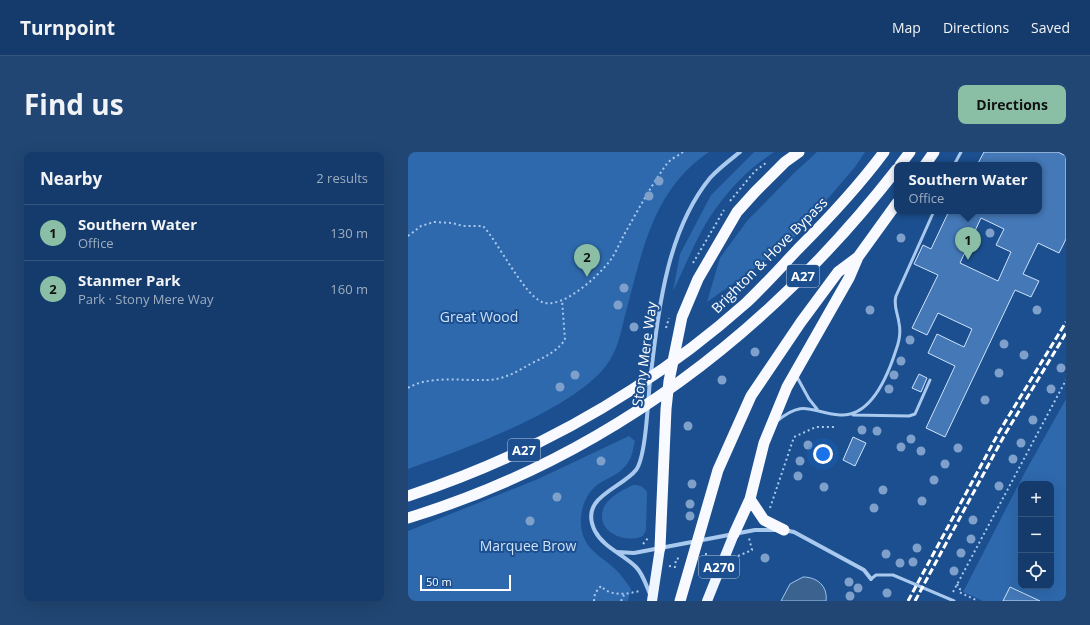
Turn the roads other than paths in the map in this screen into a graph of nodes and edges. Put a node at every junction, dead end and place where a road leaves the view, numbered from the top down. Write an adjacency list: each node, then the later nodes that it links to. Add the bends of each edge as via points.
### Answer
1 (740, 152): 25 (street, Stony Mere Way, via 722,166 703,188 684,221 672,256 655,335 642,457 630,475 607,490 597,501 591,516 600,540)
2 (799, 152): 24 (highway, via 785,162 737,212 698,279 682,317 666,409)
3 (884, 152): 19 (highway, Brighton & Hove Bypass / A27, via 838,209 757,291 701,340 633,389 536,445 468,475)
4 (910, 152): 7 (highway)
5 (934, 152): 8 (highway)
6 (961, 152): 9 (lane)
7 (902, 162)
8 (927, 162)
9 (956, 162)
10 (894, 173): 21 (highway, A27, via 825,254 760,318 696,371 629,418 587,443 519,476 441,509)
11 (894, 207): 13 (highway)
12 (933, 214): 17 (lane, via 896,296 900,328 893,360 872,400 861,410)
13 (858, 257): 14 (highway, via 849,278); 28 (highway, via 838,272 751,396 718,470)
14 (795, 372): 16 (lane, via 805,393); 18 (highway)
15 (930, 380): 17 (lane, via 912,416)
16 (817, 409): 17 (lane); 18 (lane, via 794,410)
17 (847, 415)
18 (770, 427): 20 (highway)
19 (408, 496)
20 (750, 499): 22 (highway, via 764,520); 23 (highway)
21 (408, 518)
22 (784, 530): 23 (street, via 755,530); 26 (street, via 794,532 864,570)
23 (734, 534): 24 (street); 29 (main road, A270)
24 (660, 548): 25 (street, via 634,553); 27 (main road)
25 (616, 552): 27 (street, Stony Mere Way, via 637,568)
26 (871, 579): 30 (lane, via 876,574 893,575)
27 (652, 599)
28 (680, 601)
29 (707, 601)
30 (954, 601)

